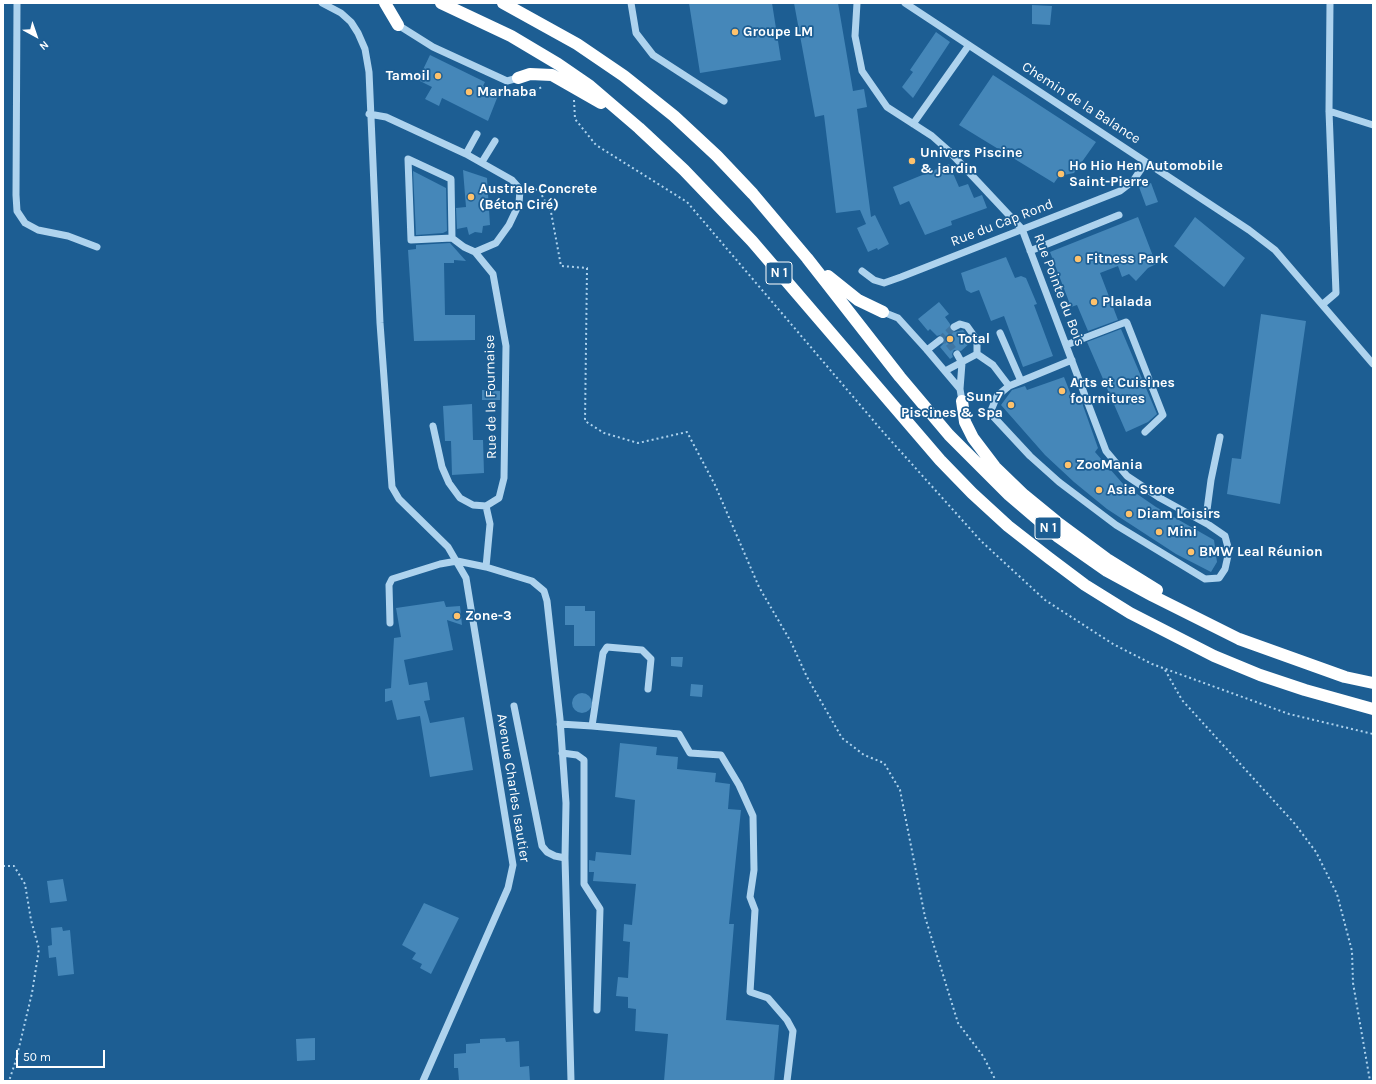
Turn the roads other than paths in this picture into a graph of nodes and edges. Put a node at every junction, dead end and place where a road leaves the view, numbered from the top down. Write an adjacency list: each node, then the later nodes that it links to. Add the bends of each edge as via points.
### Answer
1 (17, 3): 27 (street, via 17,210 25,223 38,230 68,236)
2 (322, 3): 15 (street, via 341,13 351,22 365,49 369,72)
3 (385, 3): 10 (highway)
4 (441, 3): 18 (highway, N 1, via 511,36 558,64 590,86)
5 (503, 3): 30 (highway, N 1, via 577,44 624,76 674,116 717,156)
6 (631, 3): 13 (street, via 636,33 652,55)
7 (857, 3): 16 (street, via 855,36 862,71 887,107)
8 (905, 3): 11 (street, Chemin de la Balance)
9 (1330, 3): 14 (street)
10 (398, 25): 12 (street, via 433,47)
11 (969, 45): 16 (street); 23 (street, Chemin de la Balance)
12 (519, 84): 18 (highway, via 530,74 552,75)
13 (724, 102)
14 (1329, 111): 17 (street); 32 (street, via 1336,292)
15 (369, 114): 21 (street, via 386,117); 54 (street, via 392,487 399,499 448,547)
16 (913, 124): 25 (street, via 949,151)
17 (1373, 125)
18 (639, 128): 61 (highway, N 1, via 684,170 752,241 940,460 1003,521 1049,558 1085,585 1130,613 1214,656 1275,680)
19 (477, 134): 21 (street)
20 (495, 141): 22 (street)
21 (466, 154): 22 (street)
22 (482, 162): 29 (street, via 512,180 520,189 519,204 509,226 496,242)
23 (1146, 162): 25 (street, Rue du Cap Rond, via 1133,181 1120,191); 32 (street, Chemin de la Balance, via 1275,250)
24 (1119, 215): 28 (street)
25 (1022, 229): 28 (street, Rue Pointe du Bois); 31 (street, Rue du Cap Rond, via 884,283 874,280)
26 (452, 238): 26 (street, via 451,179 408,159 411,240); 29 (street)
27 (98, 247)
28 (1030, 251): 37 (street, Rue Pointe du Bois)
29 (475, 252): 52 (street, Rue de la Fournaise, via 493,274 506,346 504,478 499,498)
30 (807, 258): 33 (highway, via 858,300); 56 (highway, N 1, via 949,435 1009,495 1057,536 1107,571)
31 (862, 270)
32 (1323, 304): 43 (street, Chemin de la Balance)
33 (883, 312): 38 (street, via 898,318)
34 (954, 328): 40 (street, via 960,324 967,326 977,340)
35 (1000, 333): 45 (street)
36 (940, 340): 38 (street)
37 (1066, 345): 41 (street, Rue Pointe du Bois); 50 (street, via 1128,323 1163,415)
38 (928, 350): 44 (street)
39 (957, 354): 42 (street)
40 (977, 354): 42 (street); 46 (street, via 993,365)
41 (1072, 360): 45 (street, Rue Pointe du Bois); 53 (street, Rue Pointe du Bois, via 1106,450 1128,476 1160,498)
42 (962, 363): 44 (street); 47 (street)
43 (1373, 364)
44 (945, 371): 47 (street)
45 (1021, 381): 46 (street, Rue Pointe du Bois)
46 (1010, 386): 53 (street, Rue Pointe du Bois, via 997,396 990,413 1059,482 1116,525 1204,579 1219,578 1225,569 1228,551 1225,536)
47 (960, 389): 48 (street)
48 (962, 401): 56 (highway, via 965,422 973,438 995,467 1024,495 1107,560 1160,592)
49 (433, 426): 52 (street, via 442,467 450,484 460,498 473,505)
50 (1145, 432)
51 (1220, 437): 53 (street, via 1207,510)
52 (486, 506): 55 (street, via 490,524)
53 (1202, 521)
54 (457, 561): 55 (street); 57 (street, via 392,579 389,585); 67 (street, Avenue Charles Isautier, via 466,578 513,865 508,888)
55 (486, 567): 62 (street, via 532,581 544,591 548,601)
56 (1199, 620): 58 (highway, N 1, via 1239,639 1345,677)
57 (390, 623)
58 (1373, 683)
59 (648, 689): 63 (street, via 651,659 642,650 607,647 603,653)
60 (514, 706): 65 (street, via 542,846 555,856)
61 (1373, 709)
62 (560, 724): 63 (street); 64 (street)
63 (592, 726): 69 (street, via 679,734 690,753 721,755 739,785 753,816 754,870 750,897 755,910 750,992 768,998 793,1031)
64 (562, 754): 65 (street, via 566,803); 66 (street, via 577,755 584,760 584,884 600,909)
65 (565, 858): 68 (street)
66 (597, 1010)
67 (423, 1081)
68 (571, 1081)
69 (787, 1081)

